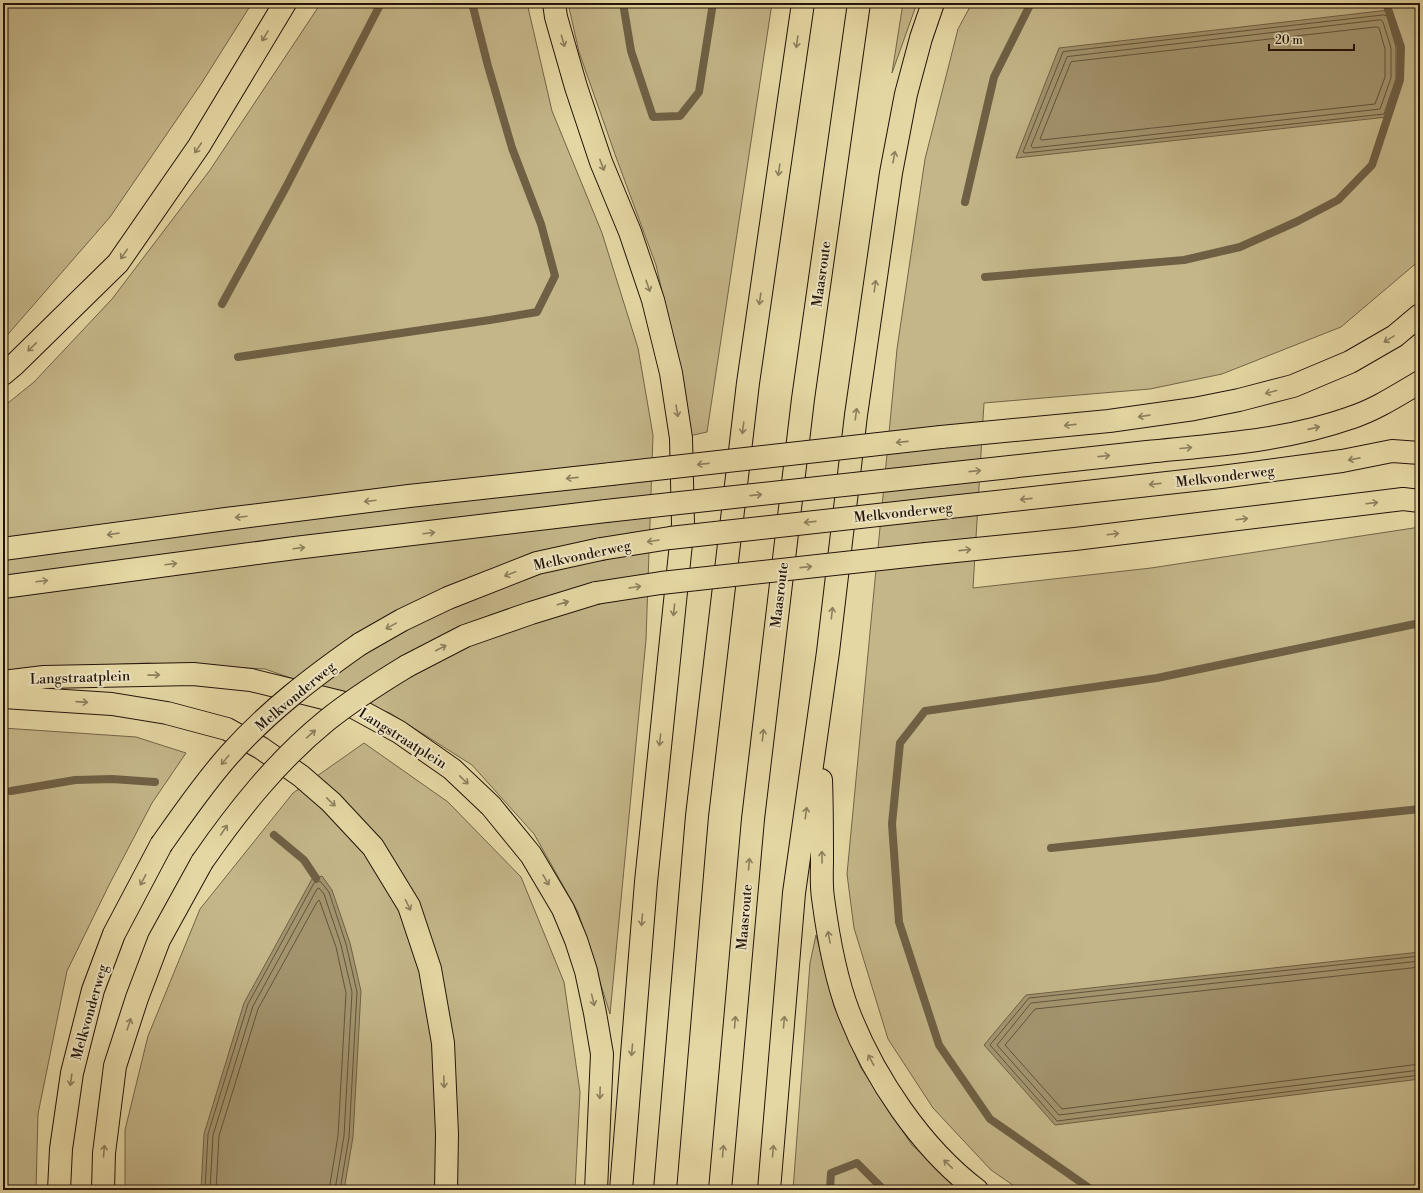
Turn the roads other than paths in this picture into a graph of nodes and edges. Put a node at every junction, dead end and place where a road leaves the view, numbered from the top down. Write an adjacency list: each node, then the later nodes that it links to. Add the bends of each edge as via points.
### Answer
1 (285, 3): 7 (main road, one-way to 7, via 199,146 118,263)
2 (554, 3): 22 (main road, one-way to 22, via 576,87 653,300 671,373 681,438 683,524 646,882)
3 (803, 3): 23 (main road, one-way to 23, via 748,383 701,784)
4 (859, 3): 24 (main road, Maasroute, one-way to 4, via 754,803 803,398)
5 (933, 3): 15 (main road, one-way to 5, via 856,416 891,173 906,94)
6 (1420, 315): 13 (main road, one-way to 13, bridge, via 1395,336 1350,362 1293,386 1194,409 1109,421 402,497)
7 (3, 374)
8 (1420, 382): 14 (main road, one-way to 8, bridge, via 606,511 1236,444 1316,428 1351,418)
9 (1420, 437): 10 (main road, Melkvonderweg)
10 (1392, 451): 11 (main road, Melkvonderweg); 18 (main road, Melkvonderweg, one-way to 18, bridge, via 1342,461 1221,477 670,538 602,549 537,563 448,598 402,620 360,644 312,677 269,714 229,755 193,799 162,845 114,934 93,990 72,1073 61,1149)
11 (1420, 453)
12 (1414, 498): 19 (main road, one-way to 12, bridge, via 104,1152 115,1066 159,940 202,862 228,824 290,752 364,693 407,666 465,636 596,593 661,583 1075,539)
13 (3, 549)
14 (3, 586)
15 (828, 652): 25 (main road, one-way to 15, via 794,893); 26 (main road, one-way to 15, via 929,1146 881,1078 849,1012 836,973 822,896 821,779)
16 (3, 682): 21 (main road, Langstraatplein, one-way to 21, via 44,677 193,674 251,680 348,704 399,732 452,768 491,806 531,855 563,909 576,940 596,1013 602,1054)
17 (3, 697): 20 (main road, one-way to 20, via 112,704 167,713 227,729 261,748 301,776 332,802 373,847 409,906 430,969 443,1043 447,1134)
18 (59, 1190)
19 (103, 1190)
20 (446, 1190)
21 (596, 1190)
22 (621, 1190)
23 (665, 1190)
24 (720, 1190)
25 (769, 1190)
26 (976, 1190)

